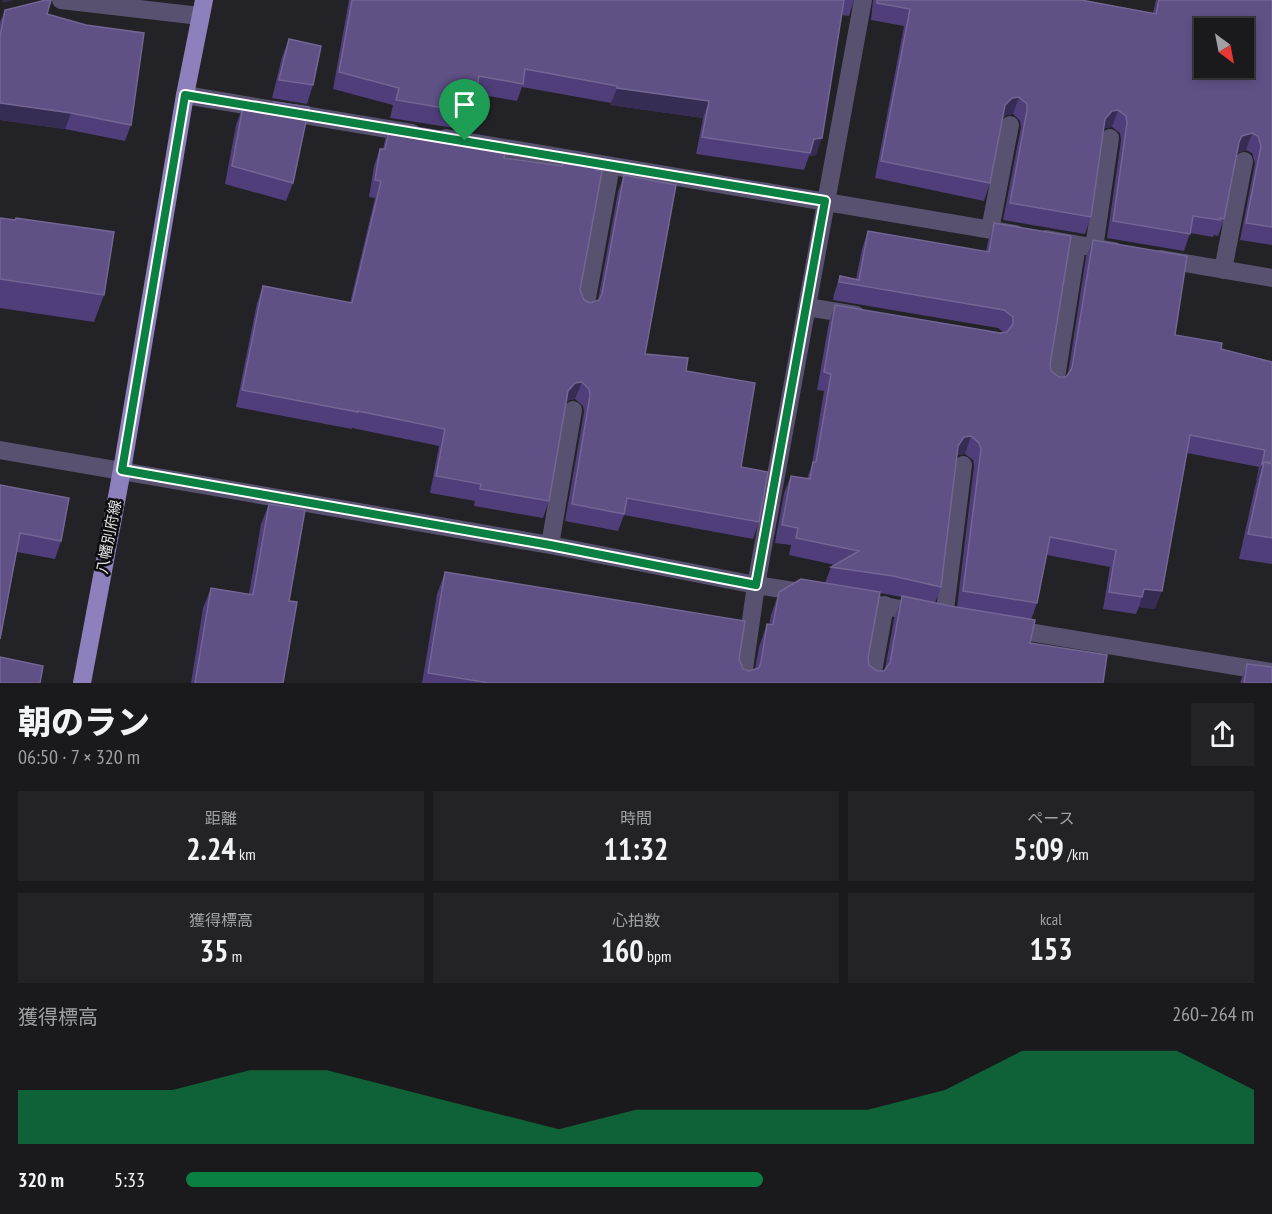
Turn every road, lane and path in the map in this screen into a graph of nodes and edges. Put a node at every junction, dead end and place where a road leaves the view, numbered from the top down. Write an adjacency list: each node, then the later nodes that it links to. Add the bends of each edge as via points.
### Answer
1 (61, 0): 3 (street); 4 (street)
2 (863, 0): 10 (street)
3 (40, 5)
4 (202, 8): 5 (main road, 八幡別府線)
5 (185, 95): 9 (street); 22 (main road, 八幡別府線)
6 (1010, 125): 11 (street)
7 (1110, 138): 12 (street)
8 (1244, 161): 13 (street)
9 (611, 166): 10 (street); 16 (street)
10 (825, 201): 11 (street); 15 (street)
11 (990, 230): 12 (street)
12 (1086, 246): 13 (street); 18 (street)
13 (1223, 270): 14 (street)
14 (1272, 278)
15 (807, 307): 17 (street); 24 (street)
16 (585, 309)
17 (874, 318)
18 (1055, 384)
19 (573, 410): 23 (street)
20 (0, 450): 22 (street)
21 (963, 465): 25 (street, via 949,619)
22 (122, 470): 23 (street); 28 (main road, 八幡別府線)
23 (550, 545): 24 (street)
24 (756, 585): 25 (street); 29 (street)
25 (885, 605): 30 (street)
26 (990, 626): 27 (street)
27 (1272, 672)
28 (82, 683)
29 (742, 683)
30 (871, 683)

